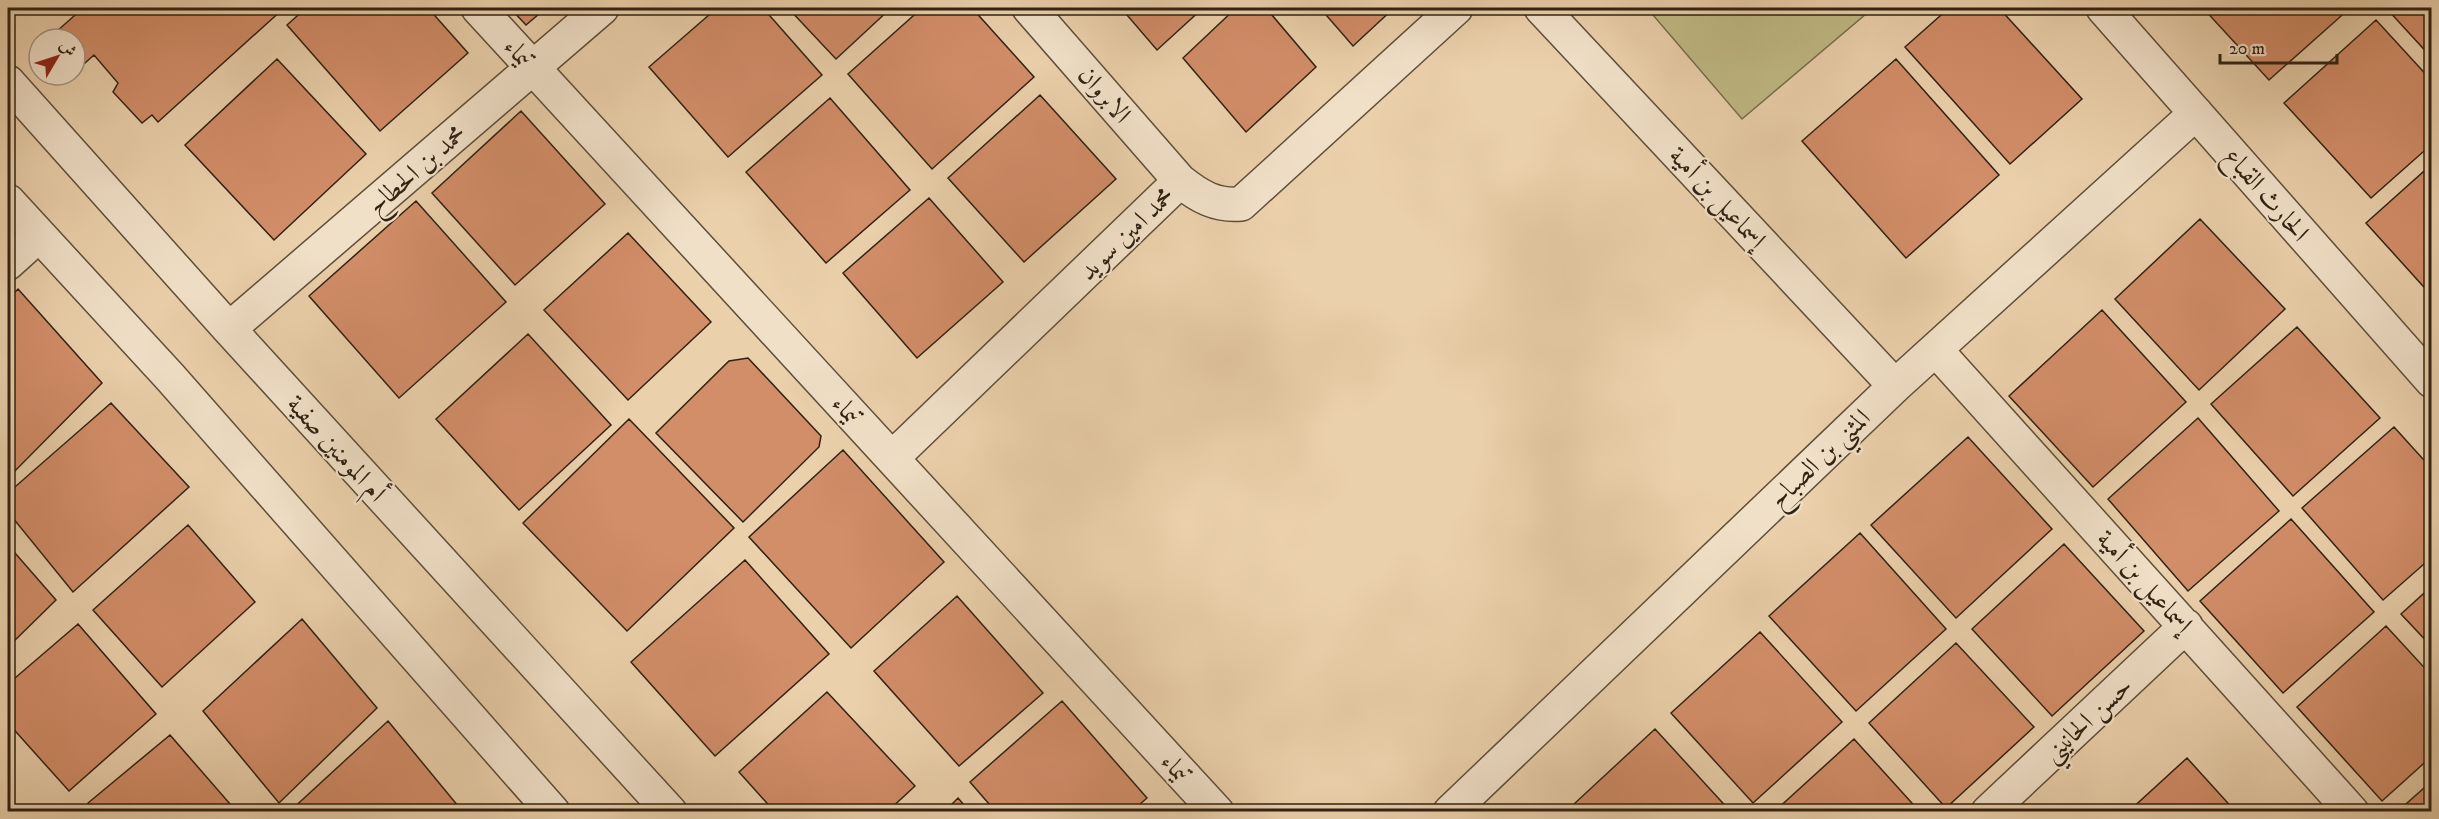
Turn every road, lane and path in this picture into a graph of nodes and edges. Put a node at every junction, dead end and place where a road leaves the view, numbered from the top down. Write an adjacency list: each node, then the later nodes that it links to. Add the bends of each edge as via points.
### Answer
1 (478, 8): 7 (street, تيماء)
2 (602, 8): 7 (street, محمد بن الحطاح)
3 (1029, 8): 10 (street, الابروان)
4 (1456, 8): 10 (street, محمد امين سويد, via 1241,204 1225,205 1197,195)
5 (1541, 8): 17 (street, إسماعيل بن أمية)
6 (2103, 8): 9 (street, الحارث القباع)
7 (534, 68): 14 (street, محمد بن الحطاح); 18 (street, تيماء)
8 (8, 82): 14 (street, أم المومنين صفية)
9 (2196, 113): 15 (street, المثني بن الصباح); 16 (street, الحارث القباع)
10 (1180, 181): 18 (street, محمد امين سويد)
11 (8, 201): 12 (street)
12 (38, 236): 13 (street); 20 (street, via 170,377)
13 (8, 263)
14 (229, 329): 21 (street, أم المومنين صفية)
15 (1936, 350): 17 (street, المثني بن الصباح); 19 (street, إسماعيل بن أمية)
16 (2432, 381)
17 (1895, 386): 23 (street, المثني بن الصباح)
18 (892, 458): 22 (street, تيماء)
19 (2186, 626): 24 (street, حسن الحانيني); 25 (street, إسماعيل بن أمية)
20 (544, 809)
21 (670, 812)
22 (1217, 812)
23 (1450, 812)
24 (1988, 812)
25 (2352, 812)

